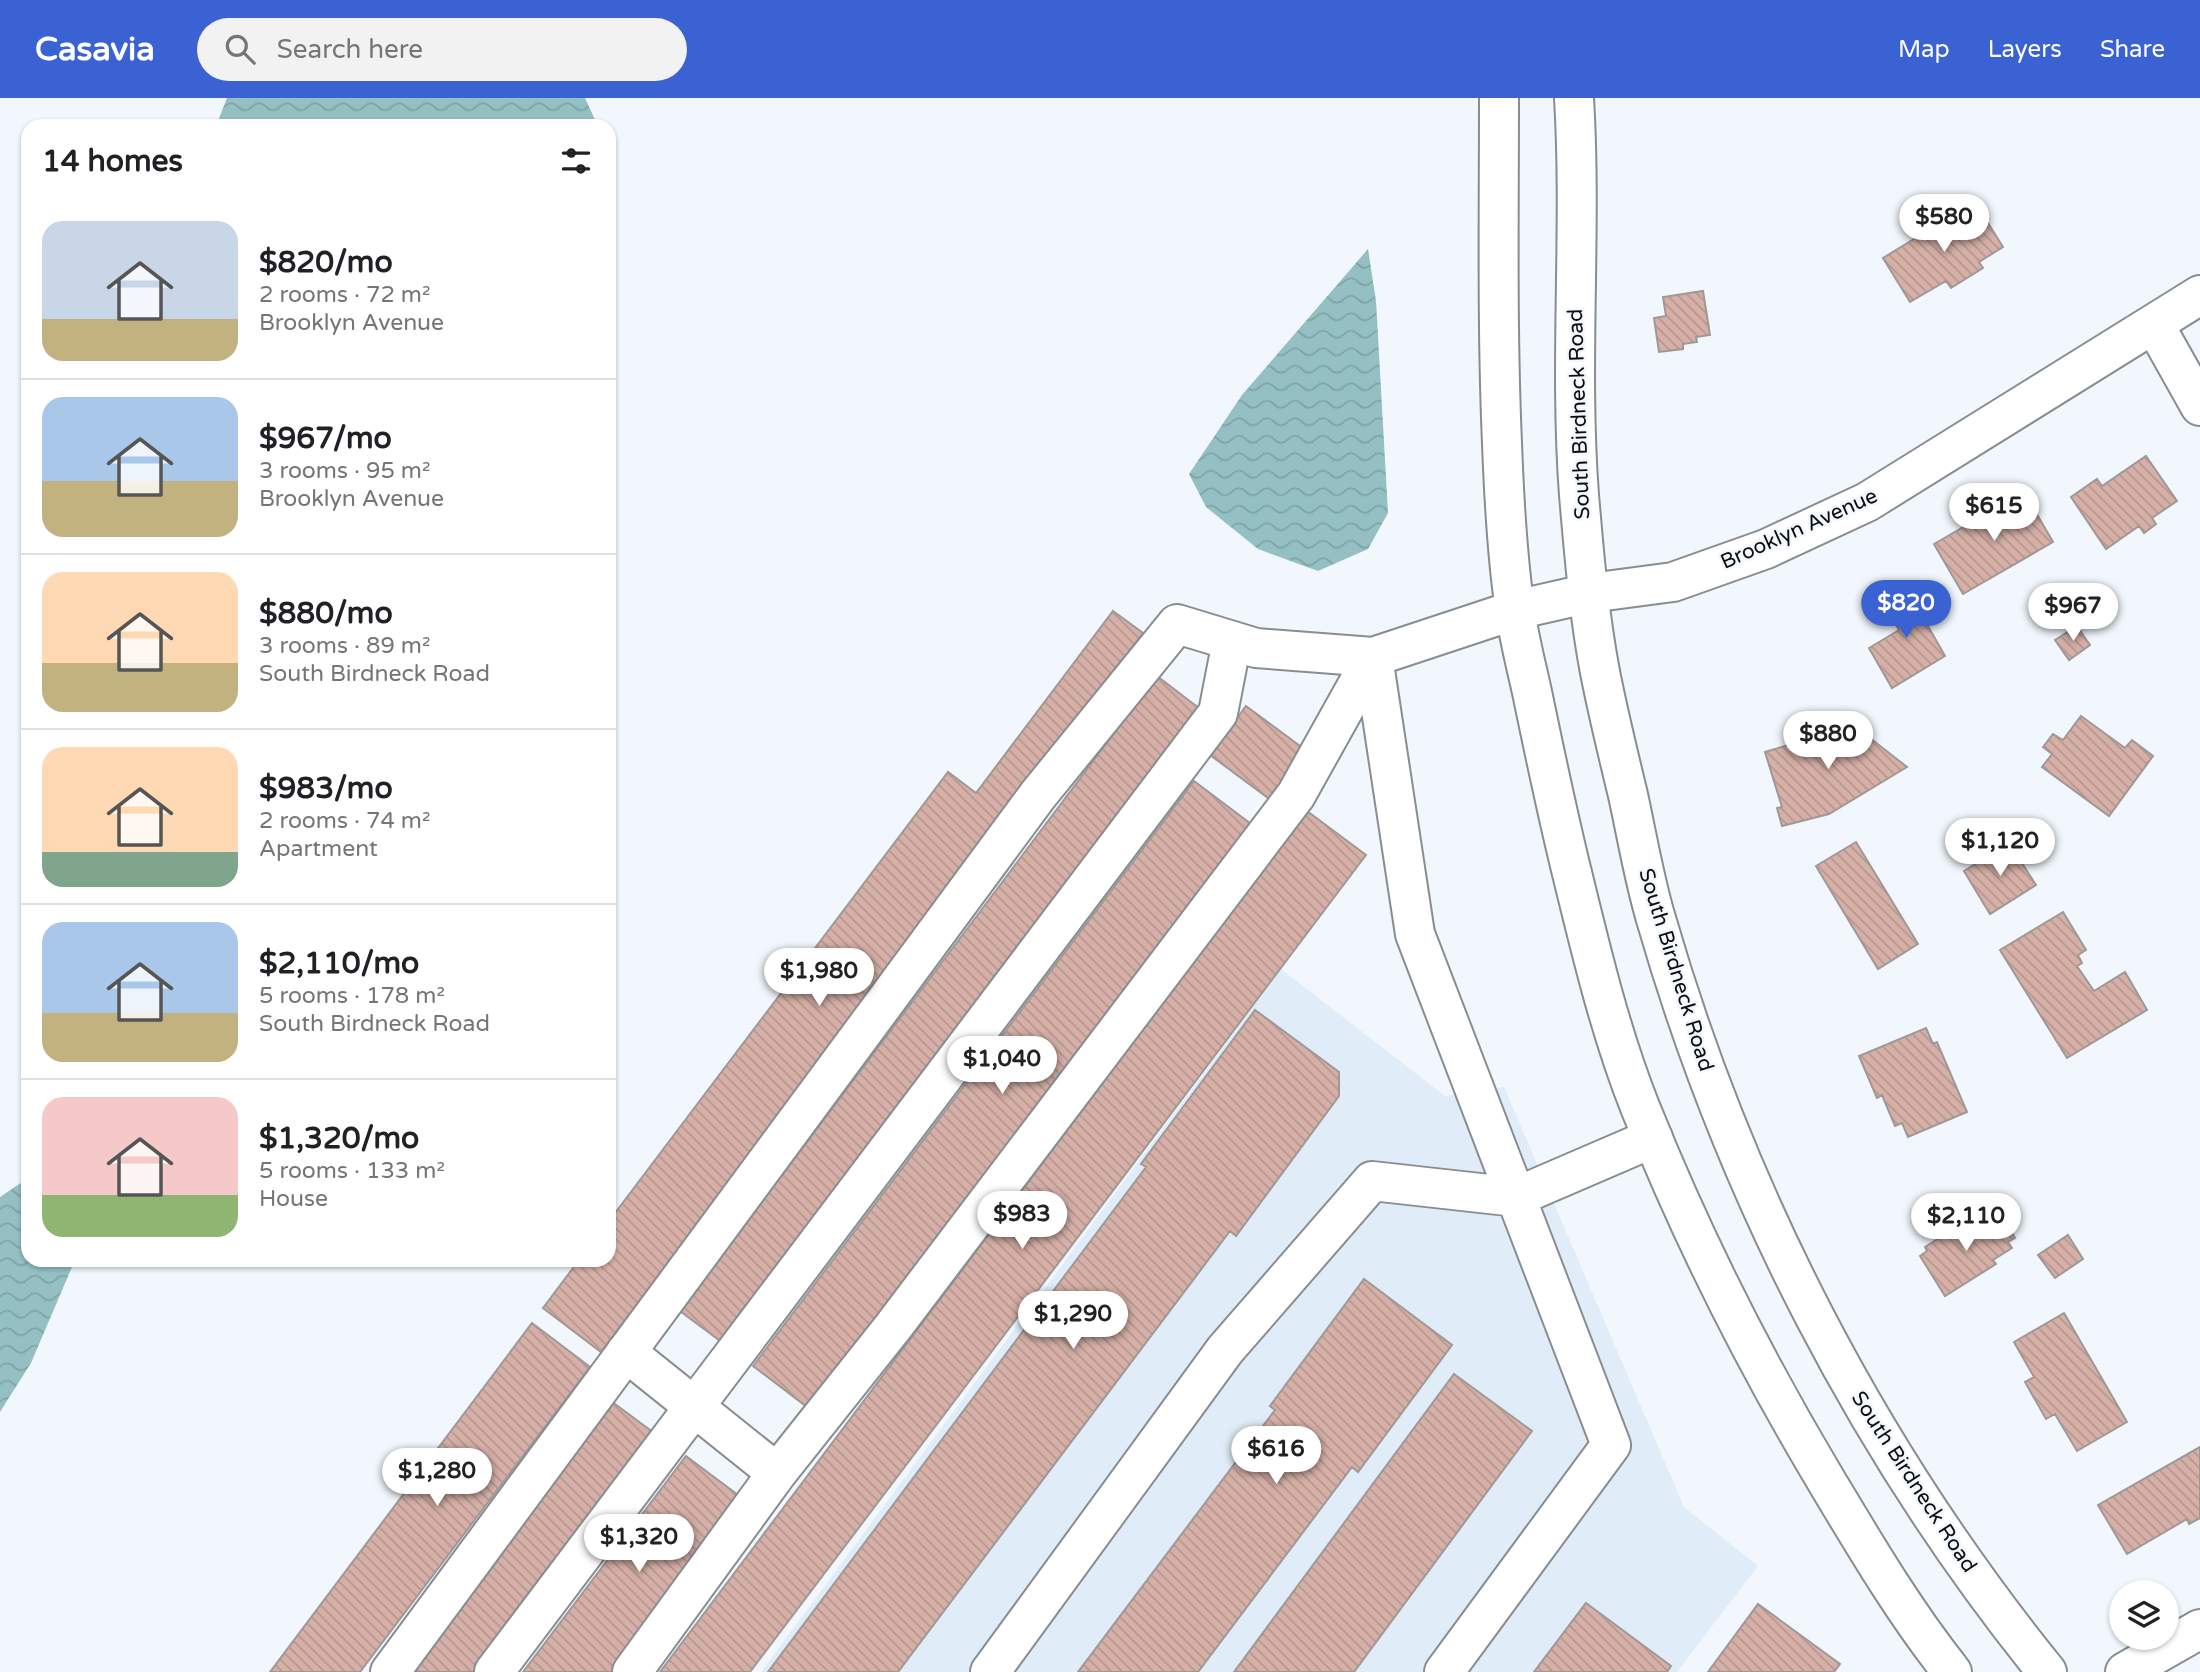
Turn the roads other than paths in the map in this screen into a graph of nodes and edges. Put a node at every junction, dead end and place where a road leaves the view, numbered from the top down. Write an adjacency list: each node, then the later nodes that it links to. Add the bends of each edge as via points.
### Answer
1 (1499, 98): 7 (main road, via 1499,358)
2 (1574, 98): 6 (main road, South Birdneck Road, via 1578,220 1575,404)
3 (2200, 295): 4 (main road, Brooklyn Avenue)
4 (2154, 324): 5 (main road); 6 (main road, Brooklyn Avenue, via 1867,502 1766,549 1673,582)
5 (2200, 406)
6 (1590, 593): 7 (main road, Brooklyn Avenue); 22 (main road, South Birdneck Road, via 1599,668 1655,917 1745,1172 1839,1365 1900,1466)
7 (1515, 610): 9 (main road, Brooklyn Avenue); 10 (main road, via 1552,792 1589,941 1613,1028)
8 (1232, 641): 9 (main road, via 1256,648); 12 (main road, via 1177,624 1038,795); 13 (main road, via 1217,713)
9 (1373, 657): 11 (main road, via 1415,934); 14 (main road, via 1296,795 893,1327)
10 (1653, 1138): 11 (main road); 21 (main road, via 1712,1272 1796,1430 1888,1580)
11 (1516, 1197): 19 (main road, via 1372,1181 1225,1350); 20 (main road, via 1611,1445)
12 (626, 1352): 13 (main road); 16 (main road)
13 (694, 1408): 14 (main road); 17 (main road)
14 (777, 1472): 18 (main road)
15 (2200, 1629): 23 (main road)
16 (390, 1672)
17 (494, 1672)
18 (632, 1672)
19 (990, 1672)
20 (1444, 1672)
21 (1952, 1672)
22 (2047, 1672)
23 (2125, 1672)

